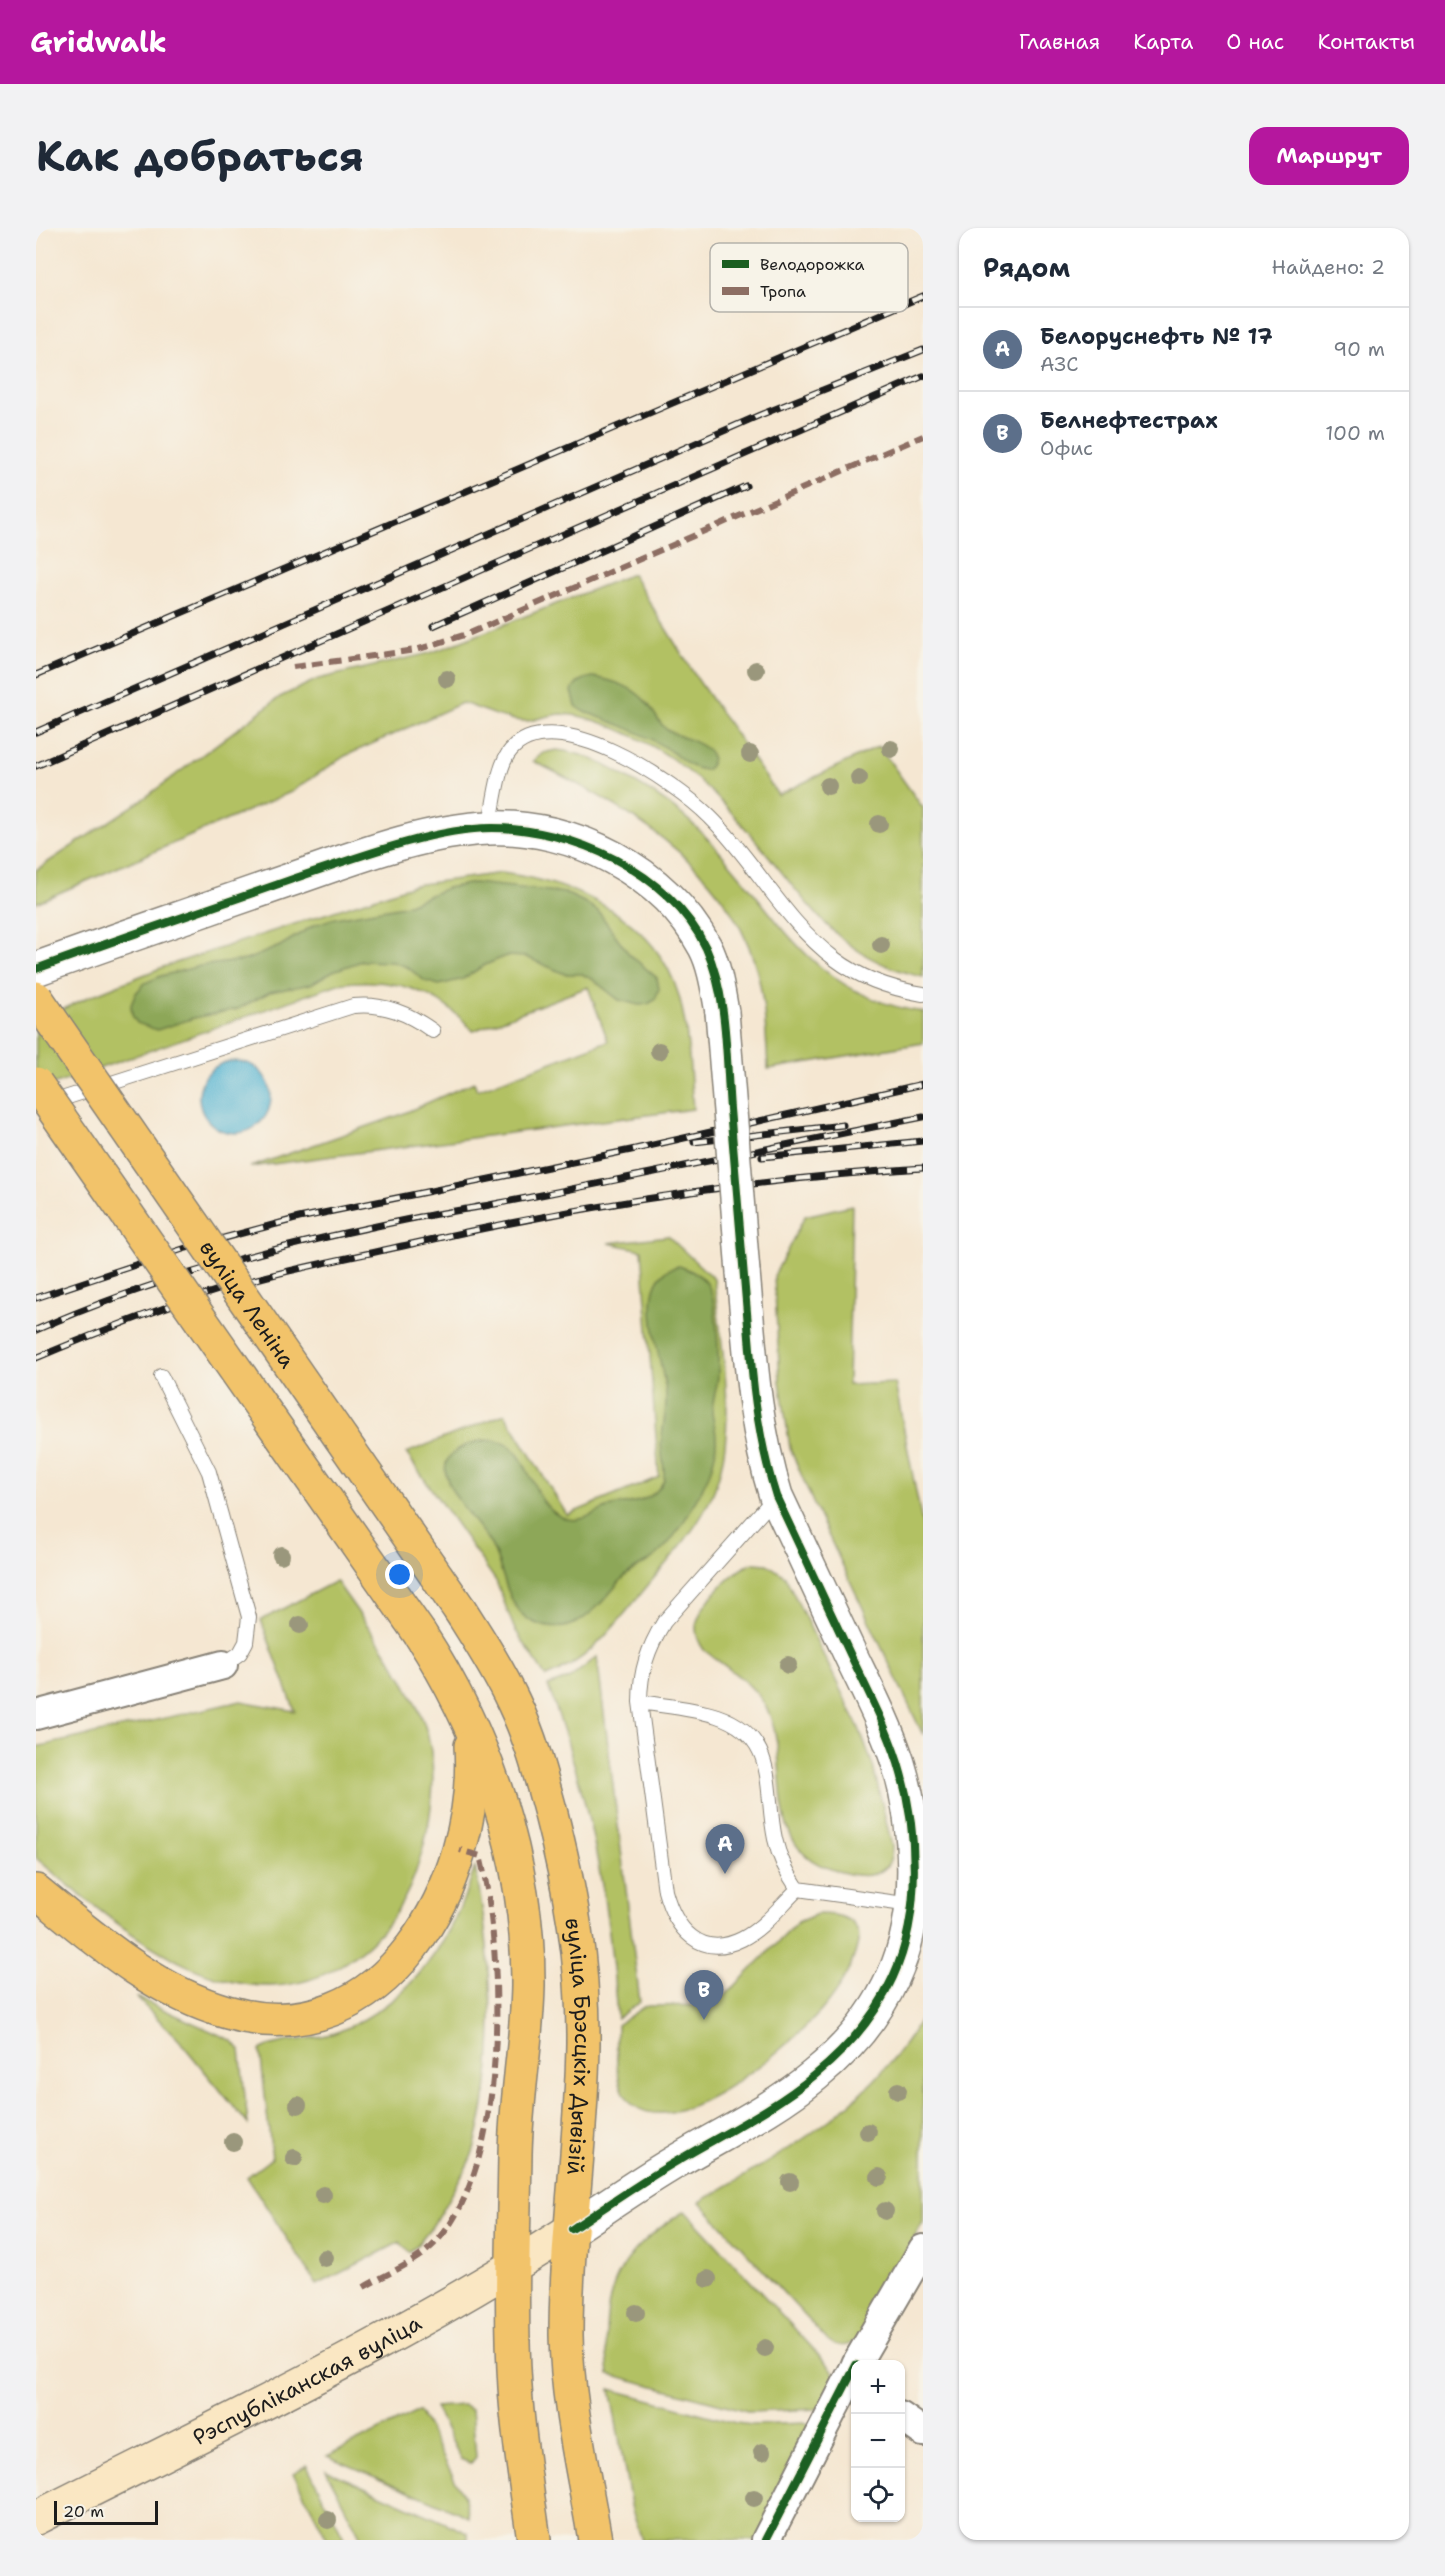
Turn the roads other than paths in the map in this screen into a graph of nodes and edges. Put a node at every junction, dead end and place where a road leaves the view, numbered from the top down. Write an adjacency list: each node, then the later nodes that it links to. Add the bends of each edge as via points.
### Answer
1 (489, 828): 2 (street, via 363,855); 5 (lane, via 503,764 520,741 555,734 596,743 675,787 709,815 803,930 836,960 871,980); 11 (street, bridge, via 531,830 571,839 607,854 665,896 706,948 722,1012 757,1421)
2 (90, 949): 3 (street); 4 (street)
3 (36, 969)
4 (36, 987)
5 (923, 994)
6 (36, 998): 12 (main road, вуліца Леніна, bridge)
7 (434, 1031): 9 (lane, via 405,1013 386,1007 353,1006)
8 (36, 1084): 16 (main road, вуліца Брэсцкіх Дывізій, bridge, via 420,1634 448,1678)
9 (36, 1108)
10 (161, 1376): 13 (lane, via 209,1472 249,1617 246,1642 240,1653)
11 (776, 1496): 14 (lane, via 664,1622 642,1667); 19 (street, via 898,1763 913,1859)
12 (460, 1610): 20 (main road, вуліца Брэсцкіх Дывізій, via 514,1703 537,1763 573,1904 583,1989 583,2045)
13 (223, 1665): 15 (street)
14 (640, 1702): 17 (lane, via 718,1716 753,1738 766,1766 780,1858); 17 (lane, via 665,1891 672,1915 686,1934 706,1943 726,1944 742,1939)
15 (36, 1715)
16 (470, 1724): 18 (main road, via 473,1767 468,1810 460,1850 446,1888 414,1948 387,1976 328,2012 303,2018 255,2018 192,2000 116,1954); 22 (main road, вуліца Брэсцкіх Дывізій, via 494,1785 521,1898 528,1984 515,2150)
17 (798, 1889): 19 (lane)
18 (36, 1891)
19 (911, 1905): 20 (street, via 893,1977 871,2014 831,2060 782,2100 676,2161)
20 (572, 2229): 22 (main road, Рэспубліканская вуліца); 29 (main road, вуліца Брэсцкіх Дывізій, via 567,2295 569,2383)
21 (923, 2249): 23 (street)
22 (515, 2266): 27 (main road, Рэспубліканская вуліца, via 392,2337); 28 (main road, вуліца Брэсцкіх Дывізій, via 515,2389)
23 (861, 2360)
24 (851, 2378): 30 (street)
25 (905, 2419): 26 (street)
26 (923, 2432)
27 (36, 2518)
28 (534, 2540)
29 (595, 2540)
30 (766, 2540)

